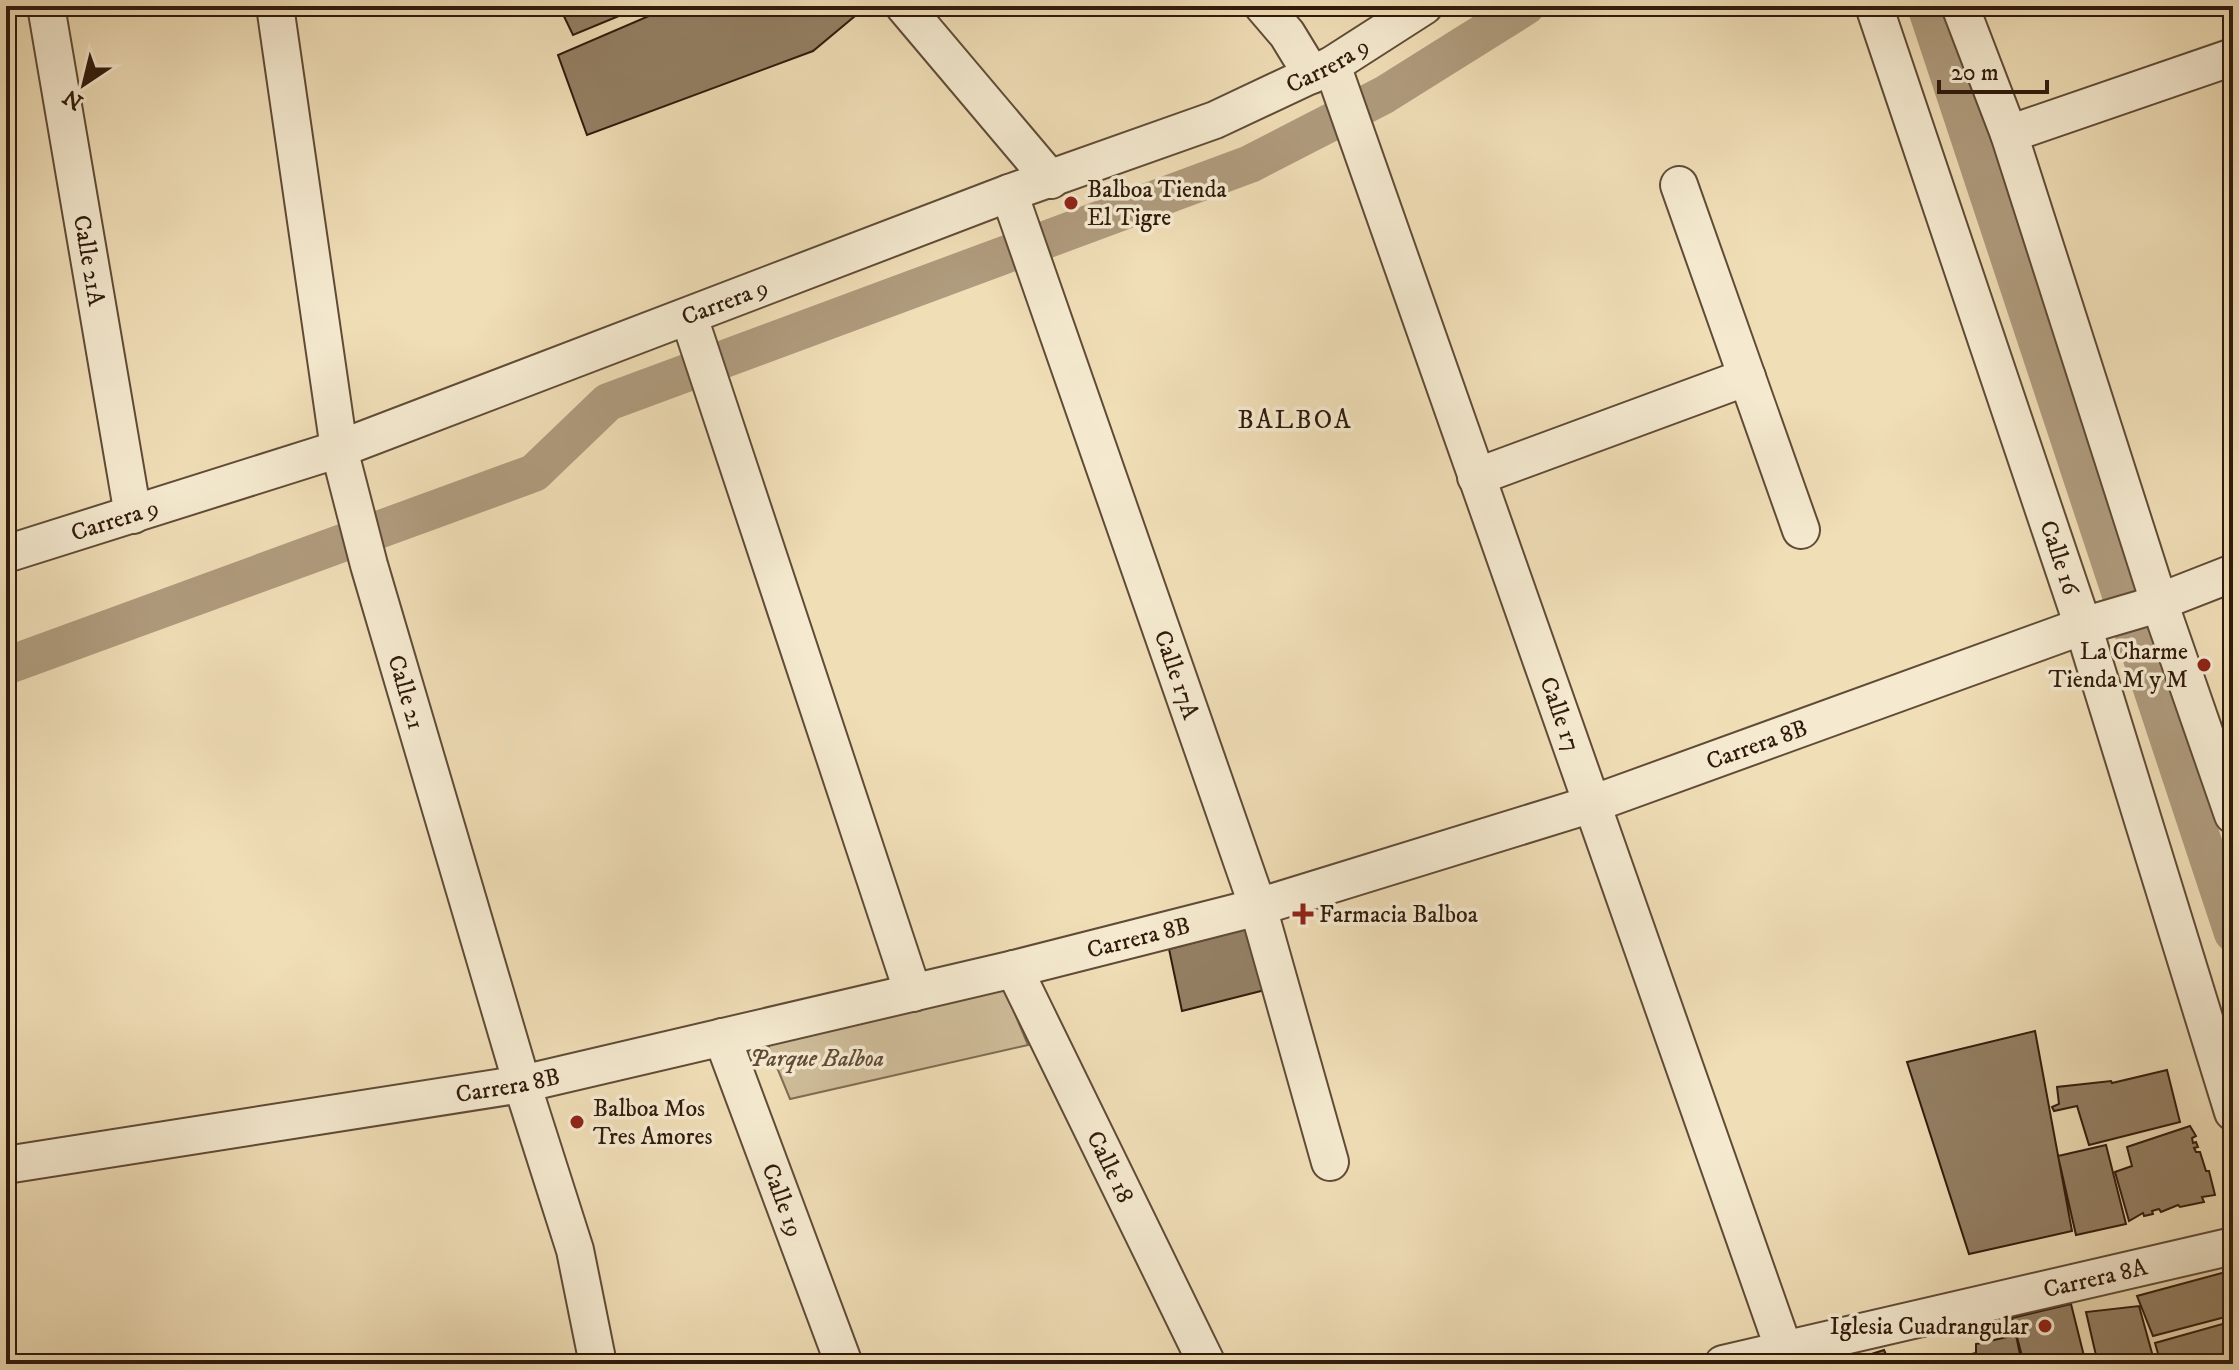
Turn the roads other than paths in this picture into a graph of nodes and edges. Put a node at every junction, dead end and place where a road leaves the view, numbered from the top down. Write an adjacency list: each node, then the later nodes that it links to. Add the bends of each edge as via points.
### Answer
1 (46, 6): 18 (street, Calle 21A)
2 (275, 6): 16 (street, Calle 21)
3 (904, 6): 11 (street)
4 (1263, 6): 9 (street, Calle 17)
5 (1424, 6): 9 (street, Carrera 9)
6 (1874, 6): 23 (street, Calle 16)
7 (1960, 6): 10 (street)
8 (2233, 57): 10 (street)
9 (1329, 79): 11 (street, Carrera 9); 17 (street, Calle 17, via 1360,145)
10 (2009, 134): 22 (street)
11 (1051, 180): 13 (street, Carrera 9)
12 (1679, 185): 15 (street)
13 (1014, 207): 14 (street, Carrera 9); 26 (street, Calle 17A)
14 (698, 343): 16 (street, Carrera 9); 28 (street)
15 (1747, 377): 17 (street); 19 (street)
16 (339, 449): 18 (street, Carrera 9); 30 (street, Calle 21)
17 (1476, 477): 24 (street, Calle 17)
18 (133, 515): 20 (street, Carrera 9)
19 (1801, 530)
20 (6, 554)
21 (2233, 573): 22 (street, Carrera 8B)
22 (2150, 605): 23 (street, Carrera 8B); 25 (street)
23 (2093, 623): 24 (street, Carrera 8B); 31 (street, Calle 16)
24 (1592, 804): 26 (street, Carrera 8B); 35 (street, Calle 17)
25 (2233, 815)
26 (1258, 907): 27 (street, Carrera 8B); 32 (street, Calle 17A)
27 (1014, 969): 28 (street, Carrera 8B); 38 (street, Calle 18)
28 (913, 993): 29 (street, Carrera 8B)
29 (722, 1037): 30 (street, Carrera 8B); 37 (street, Calle 19)
30 (522, 1084): 33 (street, Carrera 8B); 36 (street, Calle 21, via 575,1250)
31 (2233, 1112)
32 (1330, 1162)
33 (6, 1165)
34 (2233, 1246): 35 (street, Carrera 8A)
35 (1786, 1358): 39 (street, Carrera 8A)
36 (598, 1364)
37 (844, 1364)
38 (1207, 1364)
39 (1723, 1364)

